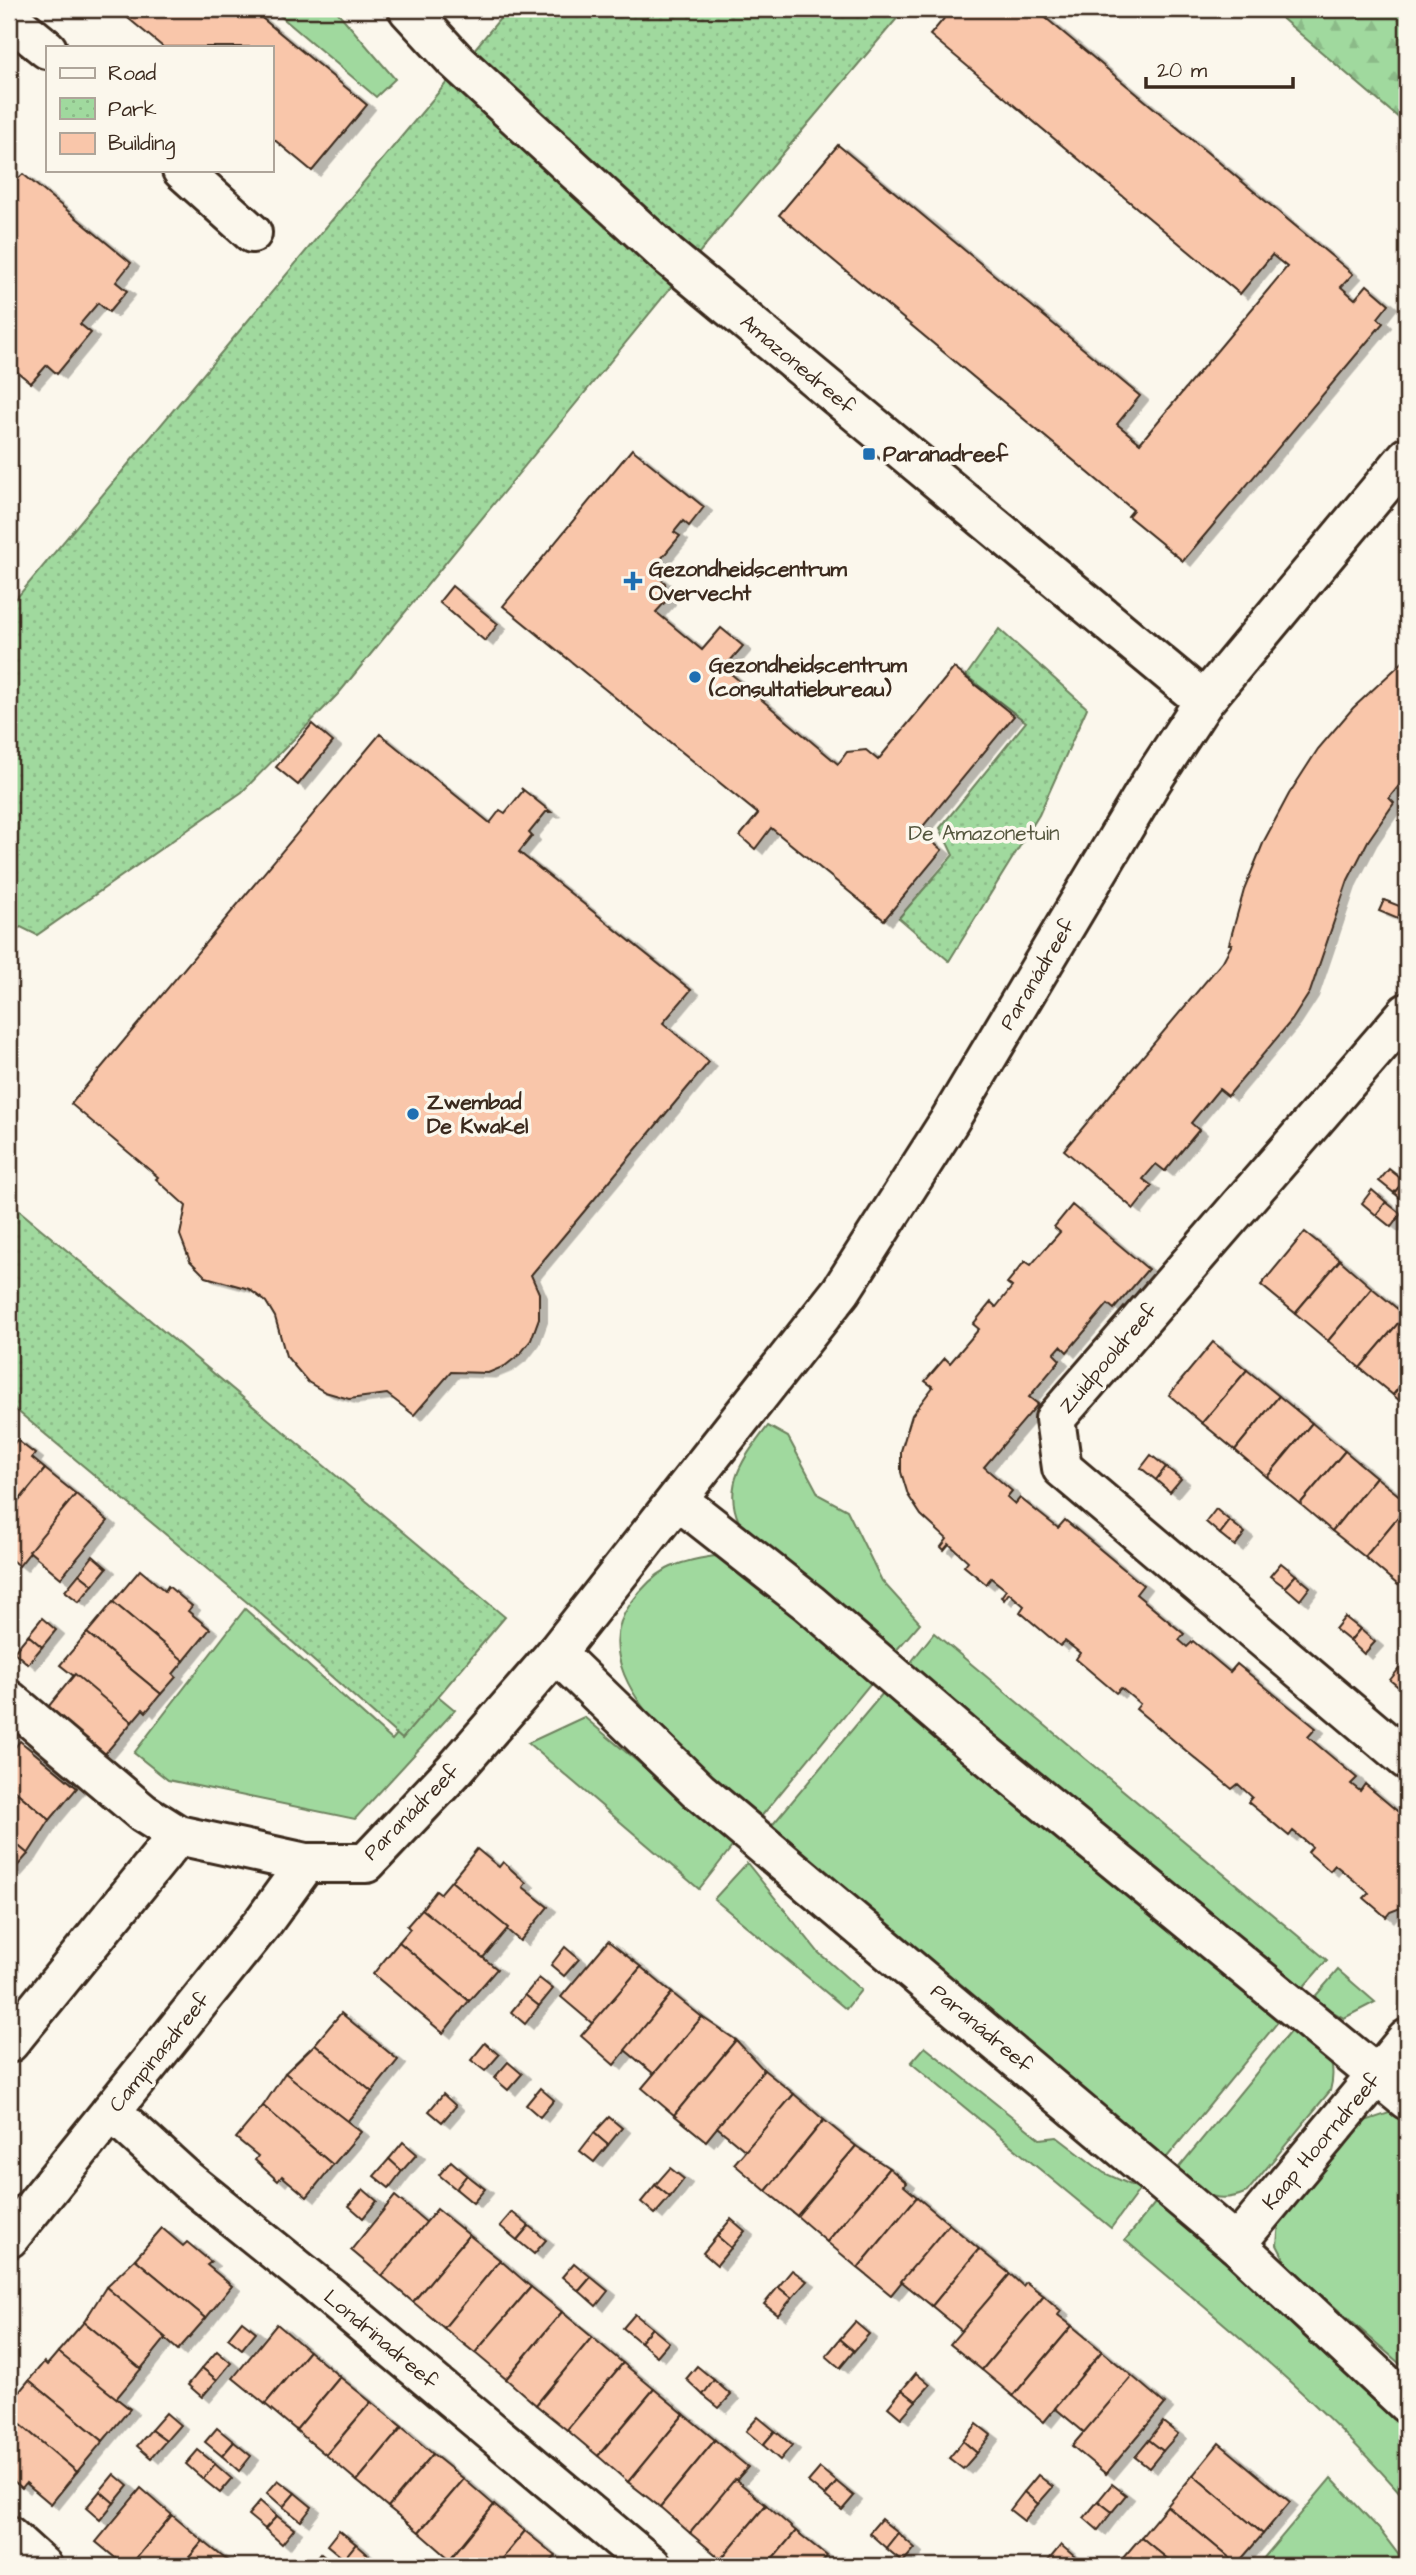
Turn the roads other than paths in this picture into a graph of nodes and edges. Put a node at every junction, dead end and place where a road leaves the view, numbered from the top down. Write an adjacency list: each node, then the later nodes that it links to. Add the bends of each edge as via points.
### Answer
1 (408, 9): 7 (street, Amazonedreef, via 455,60 667,255)
2 (9, 18): 3 (street)
3 (46, 48)
4 (184, 172): 5 (street)
5 (252, 233)
6 (1407, 457): 7 (street, Paranádreef)
7 (1204, 701): 9 (street, Paranádreef, via 841,1291)
8 (1407, 1013): 12 (street, Zuidpooldreef, via 1055,1419 1062,1468)
9 (678, 1500): 10 (street, Paranádreef); 17 (street, via 809,1603)
10 (556, 1653): 14 (street, Paranádreef, via 366,1863); 21 (street, Paranádreef, via 699,1791)
11 (9, 1700): 13 (street, Paranádreef, via 142,1813)
12 (1407, 1760)
13 (178, 1835): 14 (street, Paranádreef); 16 (street)
14 (306, 1863): 19 (street, Campinasdreef)
15 (1407, 2039): 17 (street, Kaap Hoorndreef)
16 (9, 2043)
17 (1376, 2075): 18 (street); 21 (street, Kaap Hoorndreef)
18 (1407, 2100)
19 (111, 2111): 20 (street, Campinasdreef); 25 (street, Londrinadreef, via 187,2180)
20 (9, 2238)
21 (1236, 2244): 22 (street, Paranádreef)
22 (1407, 2404)
23 (9, 2536): 24 (street)
24 (42, 2566)
25 (652, 2566)

